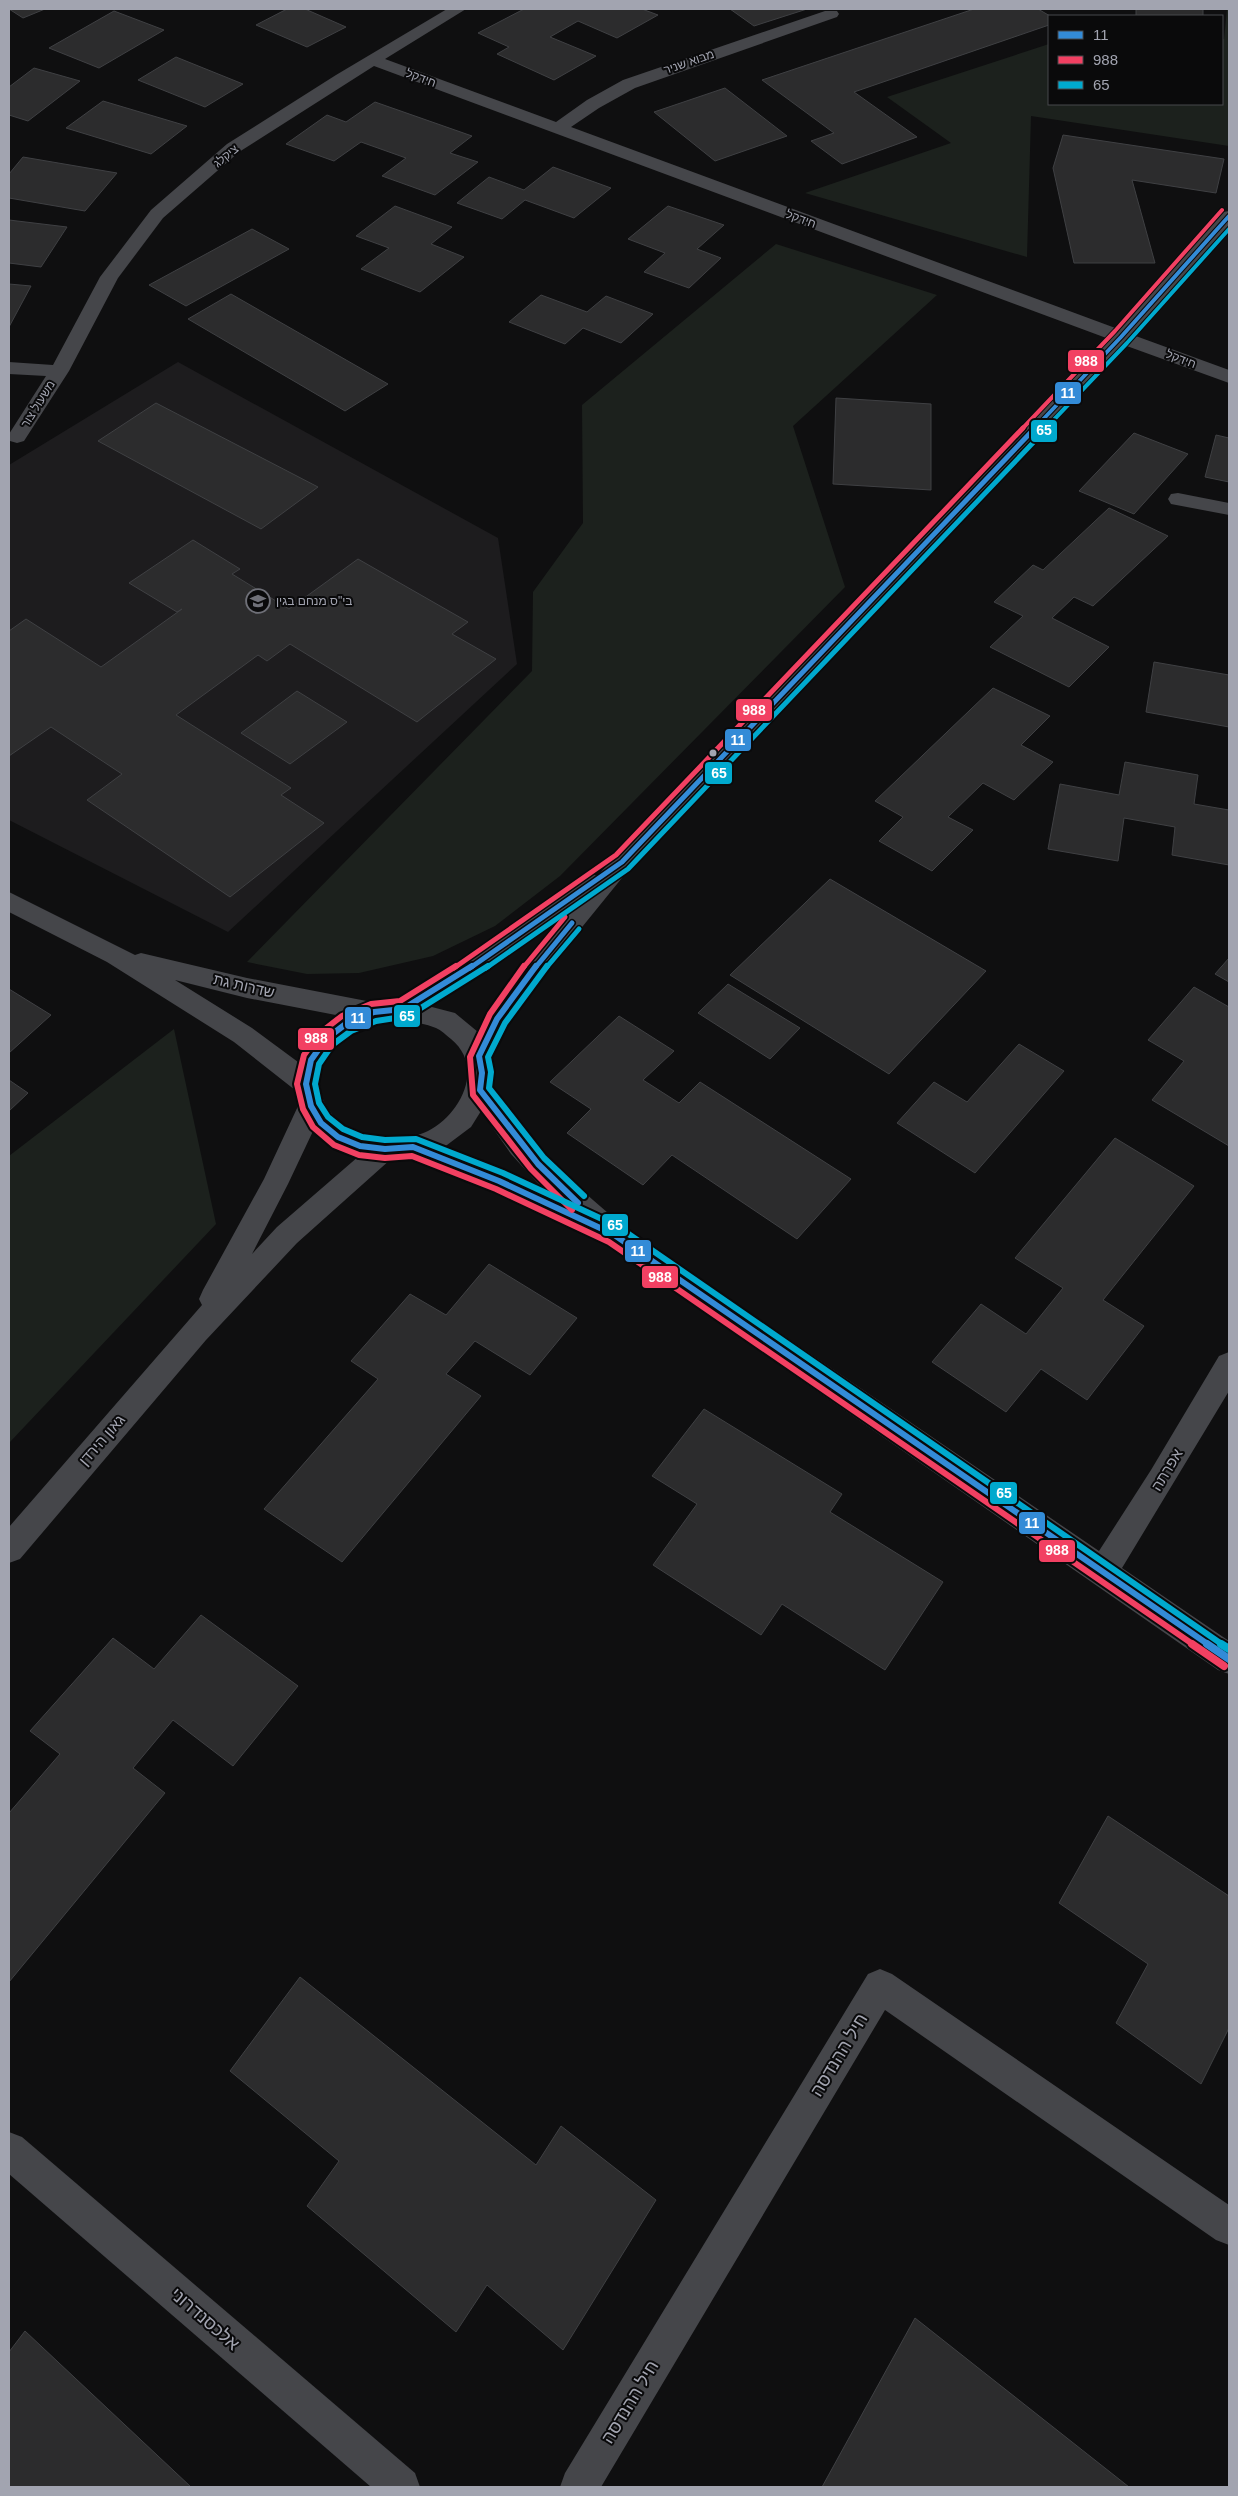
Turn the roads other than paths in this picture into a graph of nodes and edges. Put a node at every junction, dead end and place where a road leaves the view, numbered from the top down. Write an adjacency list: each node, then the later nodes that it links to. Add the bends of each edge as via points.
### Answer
1 (458, 9): 3 (street, ציקלג)
2 (831, 14): 4 (street, מבוא שניר, via 628,84)
3 (373, 60): 4 (street, חידקל); 8 (street, ציקלג, via 233,148 157,214 109,277)
4 (557, 129): 6 (street, חידקל)
5 (1229, 216): 6 (street)
6 (1121, 337): 9 (street, חידקל); 13 (street)
7 (9, 368): 8 (street)
8 (59, 371): 10 (street, משעול צור)
9 (1229, 377)
10 (17, 438)
11 (1178, 499): 12 (street)
12 (1229, 509)
13 (622, 862): 16 (street, via 480,962); 18 (street, via 522,983 497,1019)
14 (9, 901): 15 (street, שדרות גת)
15 (116, 955): 17 (street, שדרות גת, via 247,988); 20 (street, שדרות גת, via 243,1035 287,1067)
16 (403, 1009): 17 (street); 18 (street, via 432,1014 451,1023 466,1036)
17 (374, 1012): 20 (street, via 347,1023 326,1039 311,1060)
18 (479, 1056): 19 (street)
19 (480, 1090): 21 (street, via 472,1108 458,1125 437,1139); 23 (street, via 520,1146 553,1182)
20 (308, 1095): 22 (street, via 321,1123 338,1137 360,1146); 24 (street, גאון הירדן, via 275,1184)
21 (413, 1147): 22 (street); 23 (street, via 499,1181)
22 (385, 1149): 24 (street, גאון הירדן, via 287,1235)
23 (613, 1234): 27 (street)
24 (196, 1331): 26 (street, גאון הירדן)
25 (1229, 1365): 27 (street, אפרתה)
26 (9, 1549)
27 (1102, 1573): 28 (street)
28 (1229, 1659)
29 (9, 2150): 31 (street, אלכסנדרוני)
30 (1229, 2227): 32 (street, חיל ההנדסה, via 880,1986)
31 (401, 2487)
32 (579, 2487)

